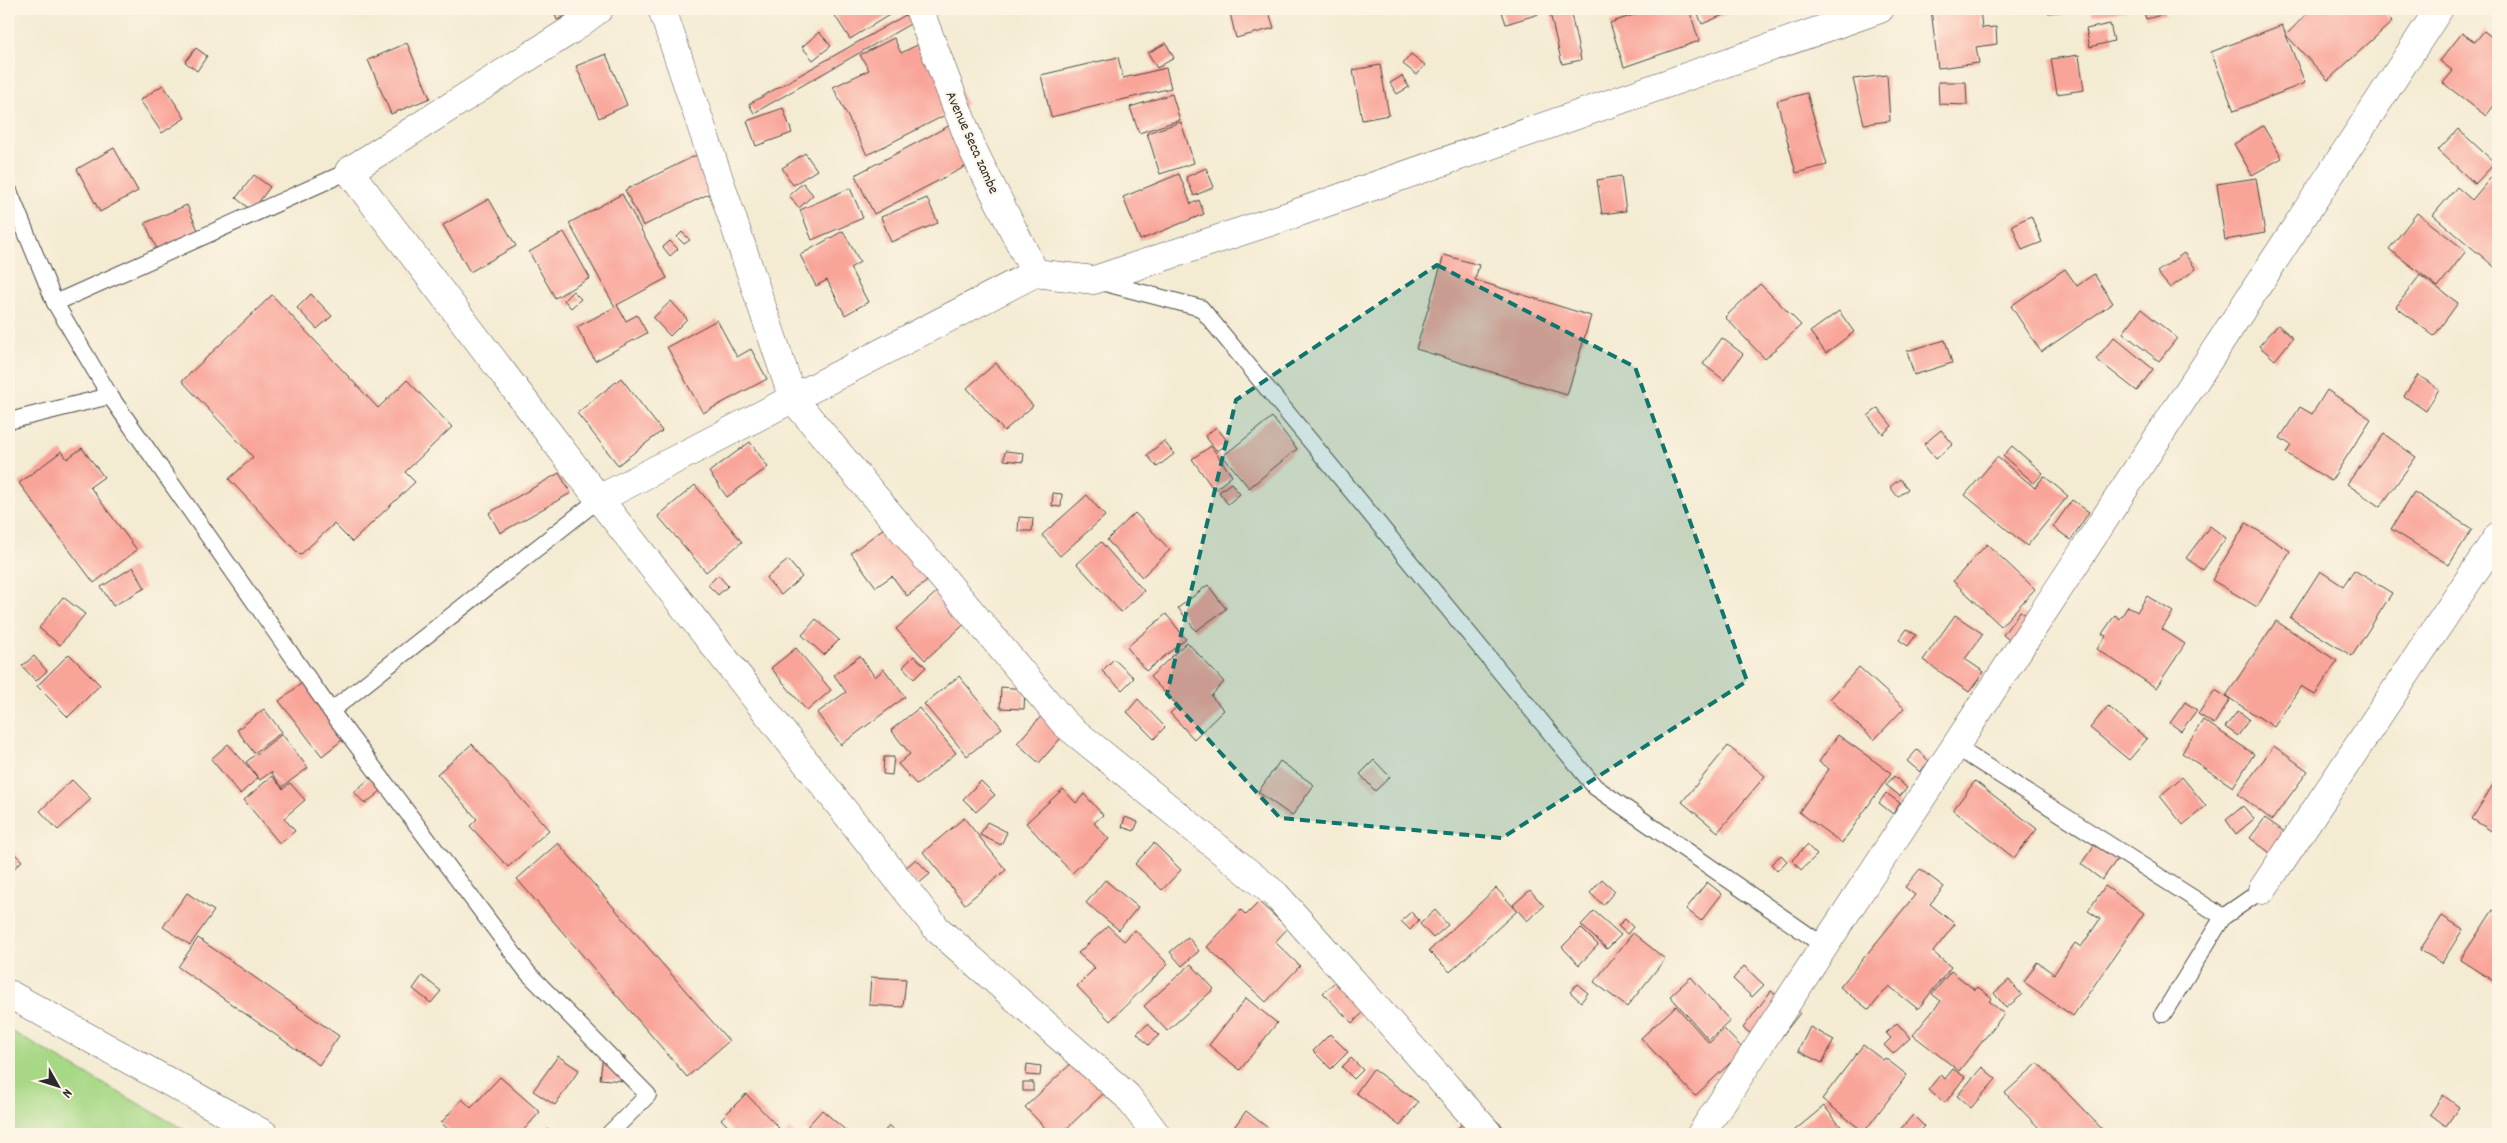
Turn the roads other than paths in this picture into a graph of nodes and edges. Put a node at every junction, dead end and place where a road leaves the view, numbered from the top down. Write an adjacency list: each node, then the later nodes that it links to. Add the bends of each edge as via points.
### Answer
1 (599, 9): 6 (street)
2 (662, 9): 14 (street)
3 (919, 9): 10 (street, Avenue Seca zambe, via 973,150)
4 (1880, 9): 11 (street, via 1291,216)
5 (2439, 9): 19 (street)
6 (349, 172): 12 (lane); 16 (street)
7 (9, 192): 9 (lane)
8 (9, 227): 9 (lane)
9 (26, 232): 12 (lane)
10 (1035, 273): 11 (street); 14 (street)
11 (1094, 280): 22 (lane, via 1201,308 1595,787)
12 (55, 303): 13 (lane)
13 (110, 396): 15 (lane); 18 (lane)
14 (793, 400): 16 (street); 28 (street, via 1065,724 1276,895)
15 (9, 421)
16 (599, 499): 18 (lane); 27 (street, via 937,929 1127,1096)
17 (2498, 536): 20 (street)
18 (331, 711): 26 (lane, via 528,973 648,1095)
19 (1956, 747): 21 (lane); 22 (street)
20 (2262, 890): 21 (lane)
21 (2223, 917): 24 (lane)
22 (1824, 946): 29 (street)
23 (9, 994): 25 (street)
24 (2163, 1014)
25 (264, 1134)
26 (609, 1134)
27 (1156, 1134)
28 (1489, 1134)
29 (1701, 1134)

